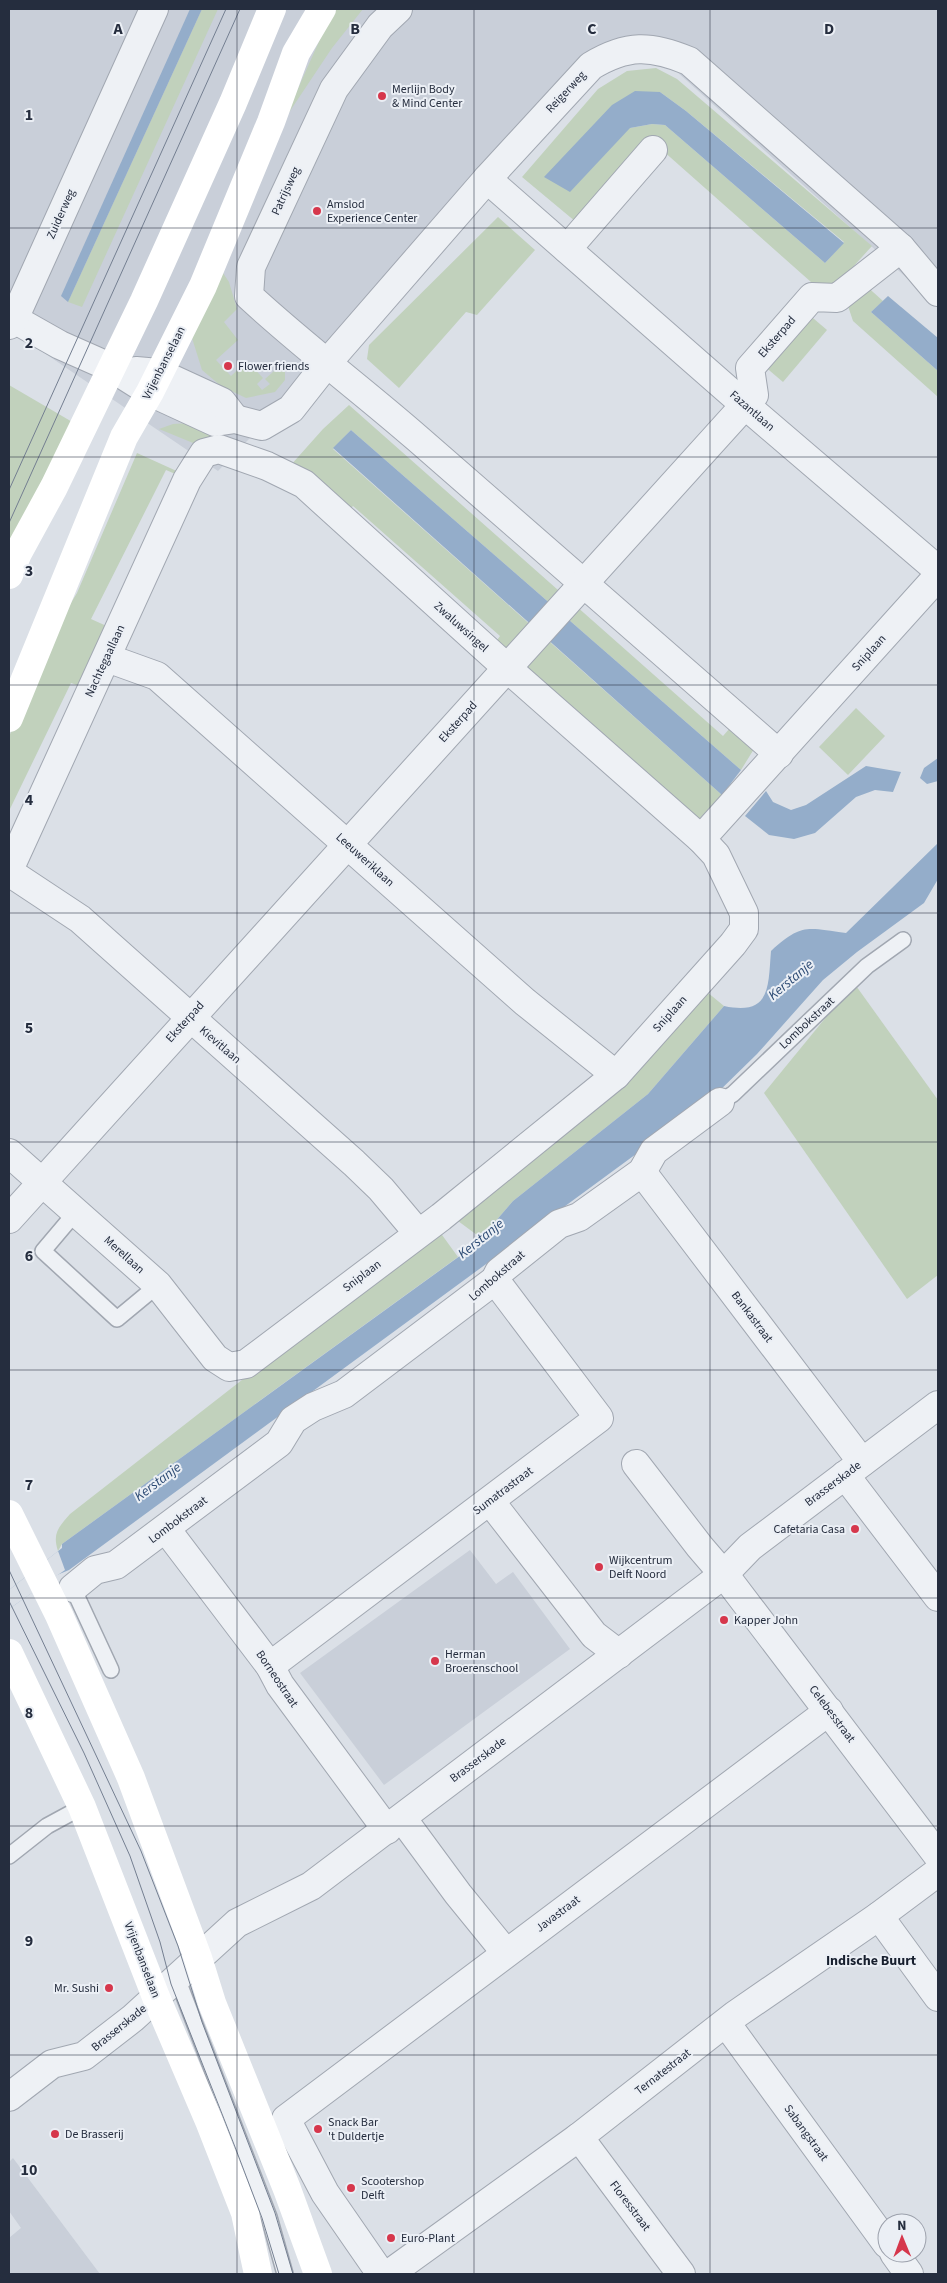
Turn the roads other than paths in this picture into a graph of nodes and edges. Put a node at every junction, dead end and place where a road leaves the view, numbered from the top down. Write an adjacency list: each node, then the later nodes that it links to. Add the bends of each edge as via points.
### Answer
1 (154, 9): 10 (street, Zuiderweg)
2 (272, 9): 12 (main road, via 233,103)
3 (322, 9): 13 (main road, Vrijenbanselaan, via 296,53 204,286)
4 (398, 9): 11 (street, Patrijsweg, via 380,26 334,89 251,268 250,296 286,330)
5 (653, 150): 8 (street)
6 (487, 179): 7 (street, Reigerweg, via 591,66 606,56 652,48 689,61); 8 (street, Fazantlaan); 11 (street, Reigerweg)
7 (900, 248): 9 (street, Reigerweg); 14 (street, Eksterpad, via 837,298 812,297 750,368 754,395)
8 (567, 249): 14 (street, Fazantlaan)
9 (938, 291)
10 (10, 320): 12 (street, Zuiderweg)
11 (328, 362): 13 (street, Reigerweg, via 291,409 262,426 235,419 214,422); 19 (street)
12 (112, 368): 13 (street, Reigerweg); 17 (main road)
13 (155, 383): 22 (main road, Vrijenbanselaan, via 124,437)
14 (745, 405): 16 (street, Fazantlaan); 19 (street, Eksterpad)
15 (204, 453): 20 (street, Nachtegaallaan, via 187,480); 21 (street, Zwaluwsingel, via 219,449 267,466 304,484)
16 (938, 570)
17 (9, 575)
18 (938, 576): 23 (street, Sniplaan)
19 (585, 582): 21 (street, Eksterpad); 23 (street)
20 (107, 658): 25 (street, Leeuweriklaan, via 157,676); 26 (street, Nachtegaallaan)
21 (507, 668): 24 (street, Zwaluwsingel); 25 (street, Eksterpad)
22 (9, 718)
23 (779, 754): 24 (street, Sniplaan)
24 (701, 839): 29 (street, Sniplaan, via 716,855 732,888 744,914 744,929)
25 (348, 844): 28 (street, Eksterpad); 29 (street, Leeuweriklaan, via 525,1002)
26 (9, 871): 28 (street, Kievitlaan, via 80,919)
27 (904, 940): 30 (lane, Lombokstraat, via 867,966 733,1094)
28 (189, 1018): 33 (street, Eksterpad); 36 (street, Kievitlaan, via 354,1163)
29 (616, 1075): 36 (street, Sniplaan)
30 (720, 1102): 32 (street, Lombokstraat, via 654,1151)
31 (9, 1155): 33 (street, Merellaan)
32 (642, 1172): 37 (street, Lombokstraat, via 579,1217 559,1224 499,1272); 42 (street, Bankastraat)
33 (43, 1183): 34 (street, Merellaan); 35 (street, Eksterpad)
34 (76, 1212): 38 (street, Merellaan); 38 (lane, via 44,1251 117,1319)
35 (9, 1219)
36 (418, 1233): 39 (street, Sniplaan, via 246,1364)
37 (495, 1280): 43 (street, Sumatrastraat, via 599,1418); 45 (street, Lombokstraat, via 344,1394 313,1406 293,1420 279,1443)
38 (158, 1285): 39 (street, Merellaan, via 214,1358)
39 (229, 1367)
40 (938, 1405): 42 (street, Brasserskade)
41 (636, 1464): 46 (street)
42 (853, 1468): 46 (street, Brasserskade, via 750,1547); 48 (street, Bankastraat)
43 (490, 1501): 50 (street, via 594,1635); 51 (street, Sumatrastraat)
44 (9, 1514): 61 (main road, via 59,1615 130,1778)
45 (166, 1529): 47 (street, Lombokstraat, via 116,1566 95,1570); 51 (street, Borneostraat)
46 (724, 1574): 50 (street, Brasserskade); 53 (street, Celebesstraat)
47 (72, 1588): 52 (lane)
48 (938, 1598)
49 (9, 1653): 54 (main road, Vrijenbanselaan)
50 (619, 1654): 55 (street, Brasserskade)
51 (270, 1666): 55 (street, Borneostraat, via 280,1685)
52 (111, 1670)
53 (829, 1711): 57 (street, Celebesstraat); 60 (street, Javastraat)
54 (82, 1807): 56 (lane, via 47,1826); 63 (main road, Vrijenbanselaan)
55 (394, 1824): 60 (street, Borneostraat); 61 (street, Brasserskade, via 311,1886 237,1923)
56 (9, 1856)
57 (938, 1856)
58 (938, 1872): 59 (street, Ternatestraat)
59 (879, 1916): 64 (street); 65 (street, Ternatestraat)
60 (506, 1953): 69 (street, Javastraat, via 286,2118)
61 (198, 1958): 62 (street, Brasserskade); 68 (main road, via 212,2003)
62 (177, 1978): 63 (street, Brasserskade); 73 (lane, via 269,2217)
63 (156, 1997): 66 (street, Brasserskade, via 84,2056 52,2064); 72 (main road, Vrijenbanselaan, via 245,2213)
64 (938, 1997)
65 (726, 2023): 67 (street, Ternatestraat); 70 (street, Sabangstraat)
66 (9, 2097)
67 (579, 2137): 76 (street, Ternatestraat); 77 (street, Floresstraat)
68 (287, 2190): 69 (street); 74 (main road)
69 (325, 2193): 75 (street)
70 (877, 2230)
71 (901, 2263): 78 (street)
72 (258, 2274)
73 (285, 2274)
74 (318, 2274)
75 (381, 2274)
76 (390, 2274)
77 (681, 2274)
78 (909, 2274)

